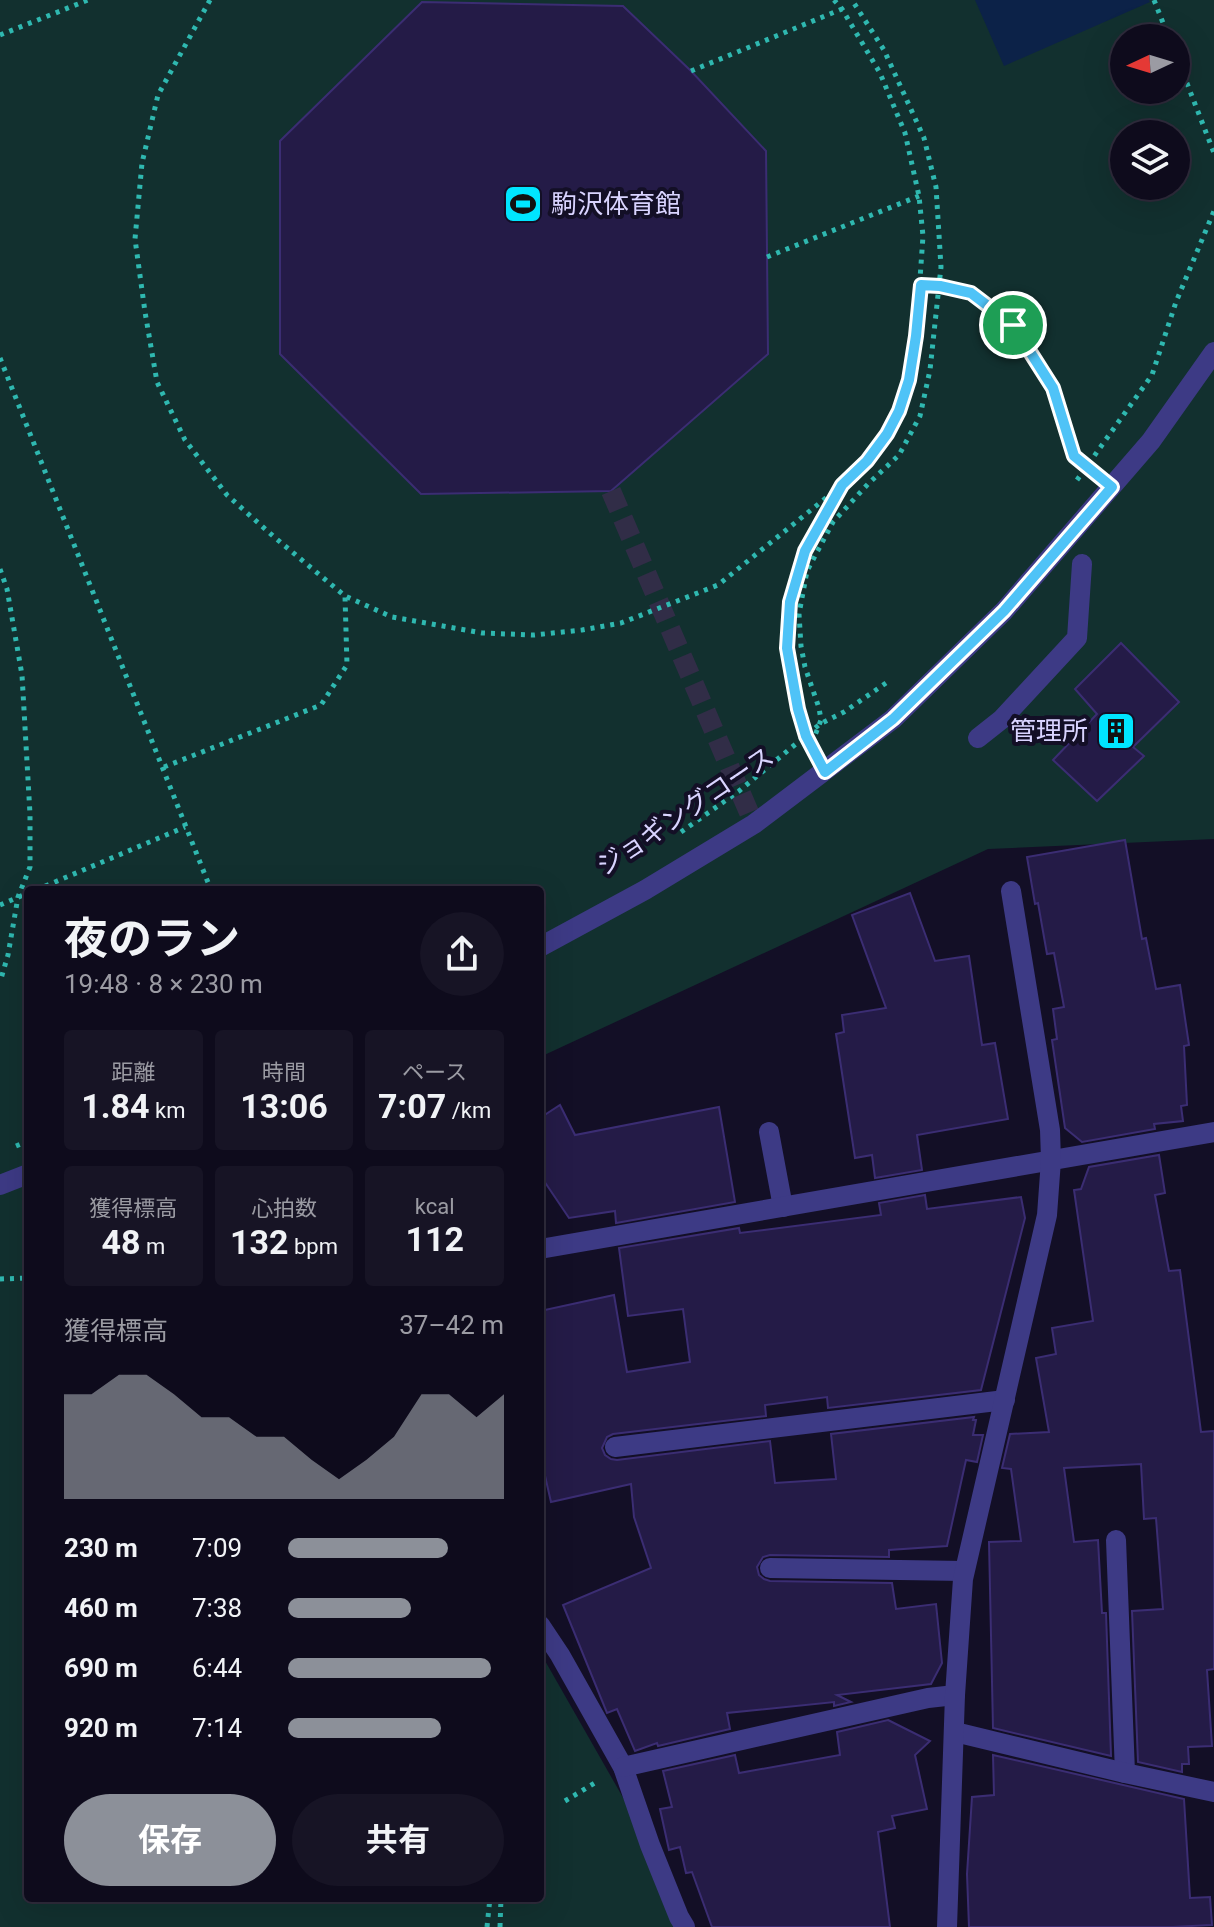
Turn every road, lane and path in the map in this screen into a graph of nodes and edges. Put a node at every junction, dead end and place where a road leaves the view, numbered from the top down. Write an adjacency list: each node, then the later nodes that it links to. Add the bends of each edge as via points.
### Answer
1 (88, 0): 8 (path)
2 (210, 0): 25 (path, via 158,95 142,163 135,239 157,382 185,440 227,495)
3 (834, 0): 6 (path)
4 (852, 0): 16 (path, via 884,50 924,138 936,187)
5 (1154, 0): 7 (path)
6 (842, 9): 9 (path); 12 (path, via 880,73 905,133)
7 (1163, 24)
8 (0, 35)
9 (691, 71)
10 (1190, 91): 11 (path)
11 (1214, 153)
12 (919, 196): 14 (path); 15 (path)
13 (1214, 211): 19 (path, via 1152,375)
14 (767, 257)
15 (921, 285): 16 (path); 21 (path, via 909,380 899,411 867,461)
16 (940, 286): 19 (path, via 971,293 1013,325 1053,388 1074,456); 27 (path, via 920,416 899,455 833,522 807,571 799,614 805,667)
17 (1214, 352): 22 (street)
18 (0, 358): 31 (path)
19 (1085, 466): 20 (path); 22 (path)
20 (1077, 480)
21 (842, 485): 25 (path, via 718,585 621,623 534,635 482,633 392,617); 28 (path, via 805,551 790,602 787,648)
22 (1112, 487): 32 (street, via 1004,611 893,719)
23 (1082, 564): 29 (street, via 1077,638)
24 (0, 569): 39 (path, via 22,675 26,738 30,867)
25 (345, 596): 31 (path, via 347,665 321,705)
26 (892, 678): 27 (path)
27 (820, 724): 28 (path); 30 (path, ジョギングコース)
28 (806, 736): 30 (path); 34 (path)
29 (978, 738)
30 (811, 745): 32 (path)
31 (164, 767): 33 (path)
32 (825, 772): 41 (street, via 754,824)
33 (185, 827): 35 (path); 36 (path)
34 (675, 836)
35 (45, 886)
36 (209, 886)
37 (1011, 891): 45 (street)
38 (24, 895): 39 (path)
39 (18, 897): 40 (path); 42 (path)
40 (0, 905)
41 (544, 945)
42 (0, 982)
43 (769, 1132): 48 (street)
44 (1214, 1132): 45 (street)
45 (1051, 1160): 48 (street); 52 (street, via 1047,1215)
46 (24, 1176): 47 (street)
47 (0, 1185)
48 (783, 1207): 49 (street)
49 (544, 1248)
50 (24, 1278): 51 (path)
51 (0, 1279)
52 (1005, 1400): 53 (street); 56 (street)
53 (615, 1447)
54 (1116, 1540): 61 (street)
55 (770, 1568): 56 (street)
56 (964, 1571): 58 (street)
57 (544, 1631): 60 (street)
58 (955, 1695): 59 (street); 60 (street)
59 (955, 1732): 61 (street); 69 (street)
60 (623, 1767): 63 (path); 68 (street)
61 (1125, 1773): 62 (street)
62 (1214, 1792)
63 (565, 1801)
64 (490, 1902): 66 (path)
65 (501, 1902): 67 (path)
66 (487, 1927)
67 (500, 1927)
68 (685, 1927)
69 (947, 1927)

